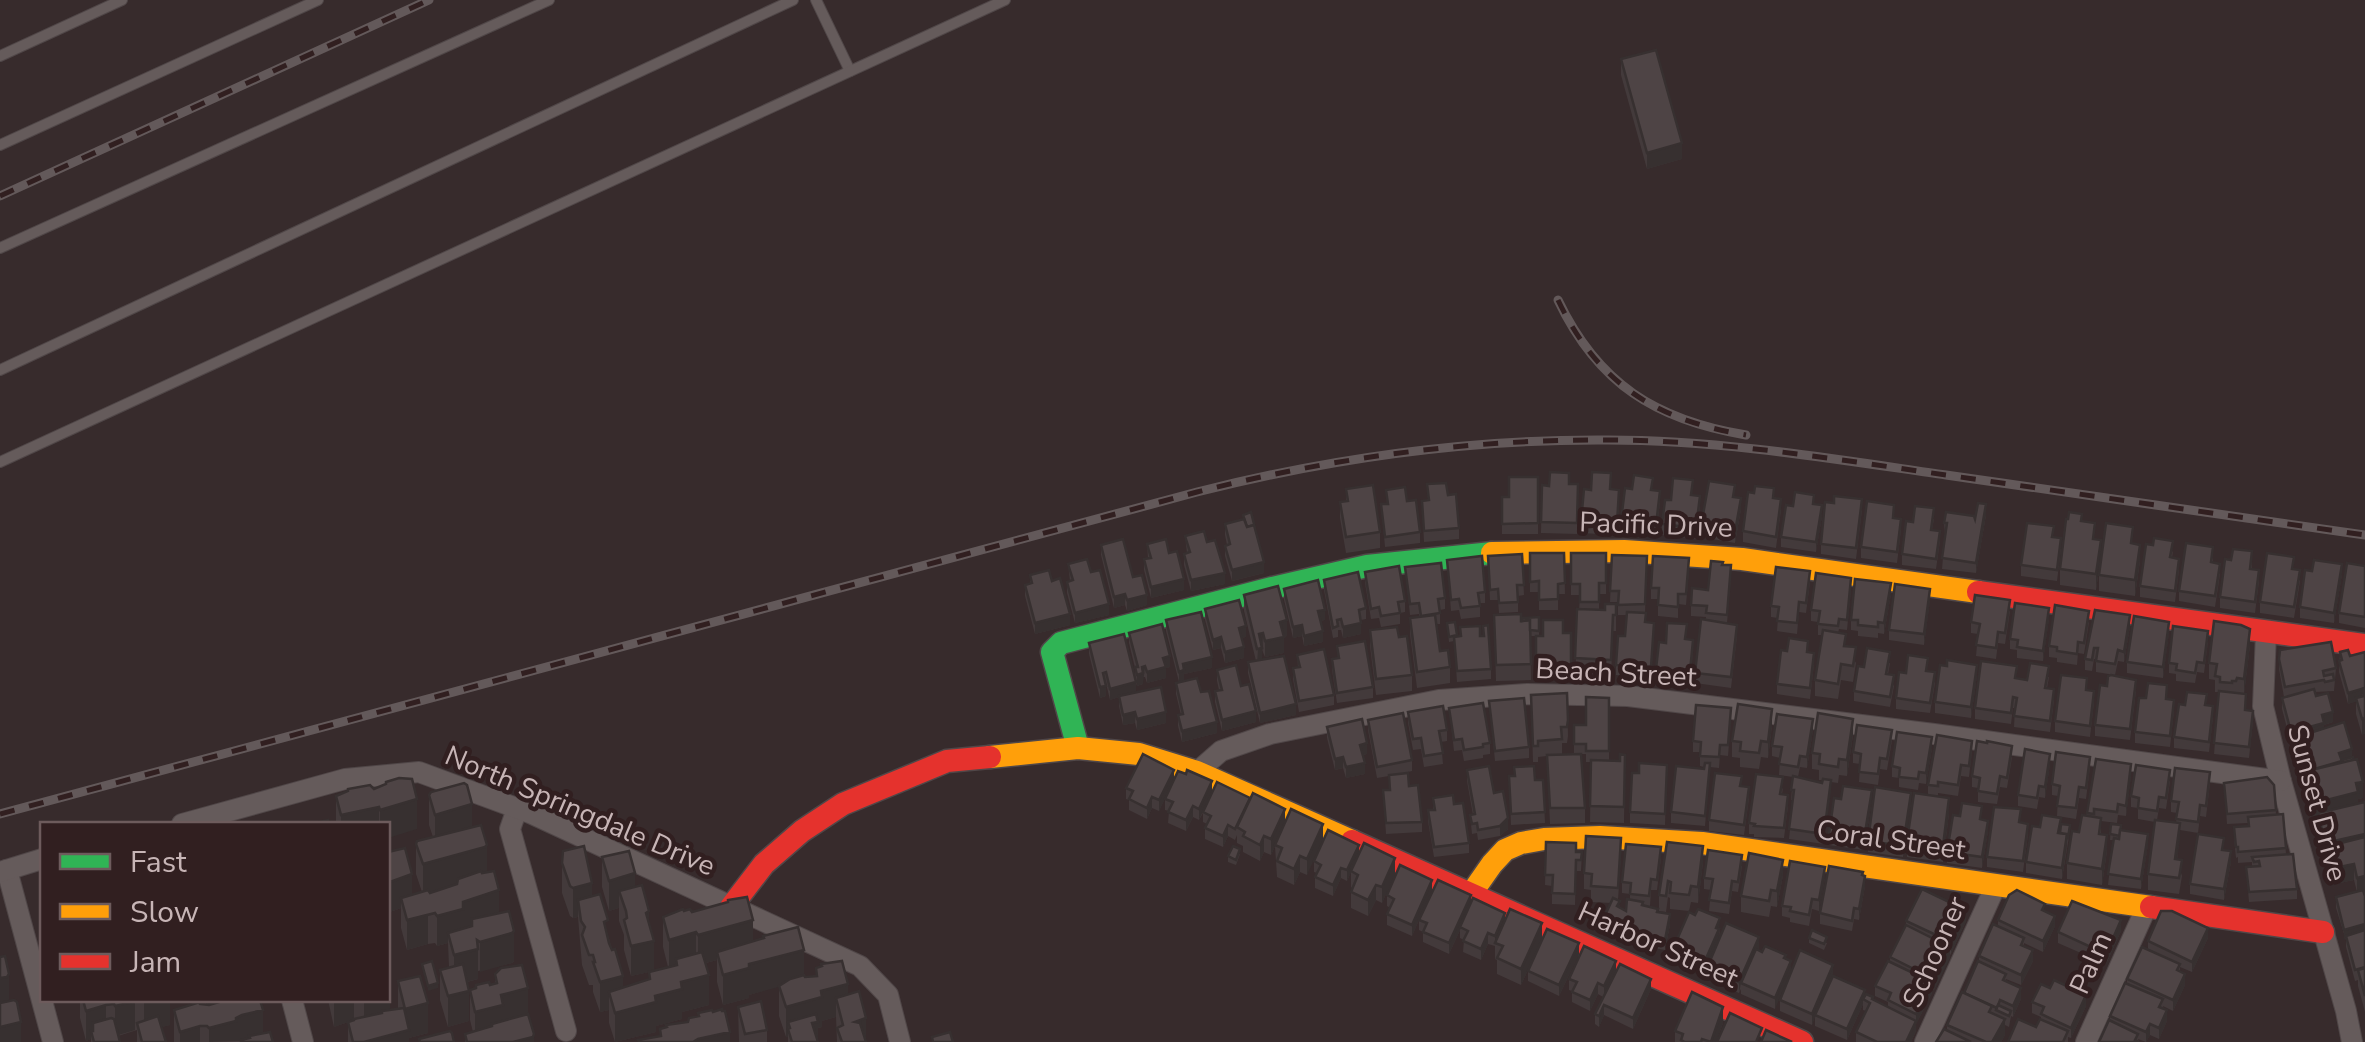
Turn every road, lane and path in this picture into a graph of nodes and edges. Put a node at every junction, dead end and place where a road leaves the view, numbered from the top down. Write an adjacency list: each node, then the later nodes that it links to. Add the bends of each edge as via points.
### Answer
1 (122, 0): 7 (lane)
2 (318, 0): 9 (lane)
3 (549, 0): 10 (lane)
4 (793, 0): 11 (lane)
5 (816, 0): 8 (lane)
6 (1005, 0): 8 (lane)
7 (0, 56)
8 (850, 71): 12 (lane)
9 (0, 145)
10 (0, 248)
11 (0, 370)
12 (0, 462)
13 (2266, 633): 14 (street, Pacific Drive); 15 (street, Pacific Drive, via 1742,559 1498,552 1367,566 1061,643 1052,652); 17 (street, Sunset Drive, via 2263,706)
14 (2365, 645)
15 (1078, 748): 16 (street, Harbor Street, via 1139,754); 25 (street, Harbor Street, via 947,761 843,804 764,864)
16 (1197, 772): 17 (street, Beach Street, via 1221,751 1270,734 1439,700 1527,694 1628,696); 24 (street, Harbor Street)
17 (2280, 781): 27 (street, Sunset Drive)
18 (517, 808): 19 (street, North Springdale Drive, via 420,772 344,779); 25 (street, North Springdale Drive); 31 (street, via 510,829)
19 (245, 816): 20 (street, North Springdale Drive)
20 (198, 822)
21 (40, 861): 22 (street)
22 (4, 871): 28 (street)
23 (1996, 885): 24 (street, Coral Street, via 1702,843 1620,838 1529,842 1503,850); 26 (street, Coral Street); 36 (street, Schooner)
24 (1471, 894): 35 (street, Harbor Street)
25 (731, 906): 34 (street, North Springdale Drive, via 860,966 888,994)
26 (2146, 906): 27 (street, Coral Street); 37 (street, Palm)
27 (2323, 932): 38 (street, Sunset Drive)
28 (40, 997)
29 (42, 1002): 32 (street)
30 (293, 1002): 33 (street)
31 (566, 1032)
32 (53, 1042)
33 (303, 1042)
34 (900, 1042)
35 (1802, 1042)
36 (1925, 1042)
37 (2086, 1042)
38 (2352, 1042)

